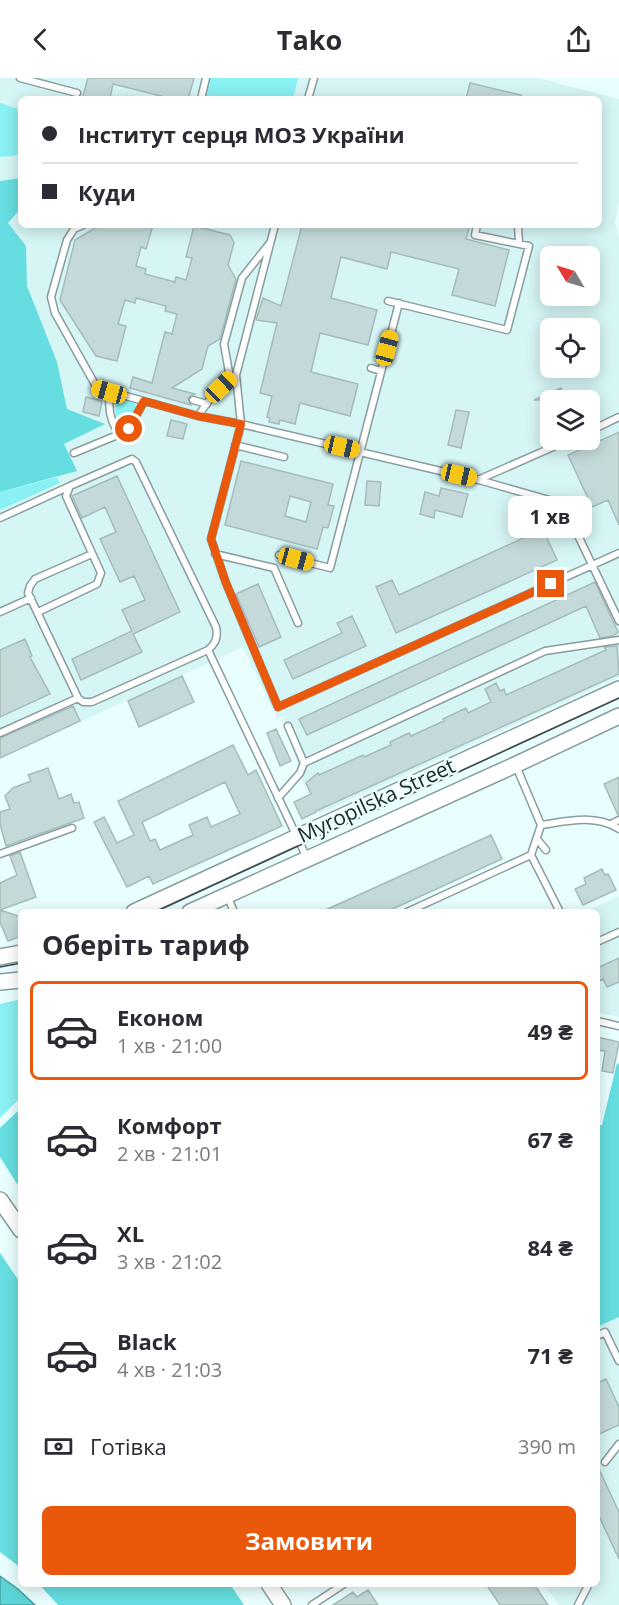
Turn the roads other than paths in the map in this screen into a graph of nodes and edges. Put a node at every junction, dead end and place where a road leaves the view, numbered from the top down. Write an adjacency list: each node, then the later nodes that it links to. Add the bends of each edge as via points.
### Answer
1 (20, 78): 4 (lane)
2 (206, 78): 5 (lane)
3 (314, 78): 6 (lane)
4 (77, 93)
5 (202, 96)
6 (309, 96)
7 (77, 228): 18 (lane, via 67,240 51,297 55,313 97,388)
8 (273, 228): 11 (lane)
9 (476, 228): 12 (lane, via 475,235)
10 (518, 228): 12 (lane)
11 (271, 241): 17 (lane); 17 (lane, via 242,278 224,344)
12 (519, 244): 14 (lane, via 529,246 507,330)
13 (388, 301): 14 (lane)
14 (399, 303): 16 (lane)
15 (371, 368): 16 (lane)
16 (381, 371): 29 (lane)
17 (233, 377): 21 (lane); 24 (lane)
18 (109, 392): 20 (lane); 26 (lane, via 109,412)
19 (193, 400): 21 (lane)
20 (144, 401): 22 (lane); 26 (lane, via 129,429)
21 (207, 404): 22 (lane)
22 (198, 416): 24 (lane)
23 (619, 417): 25 (lane)
24 (241, 424): 27 (lane); 29 (lane)
25 (600, 426)
26 (120, 434): 30 (lane)
27 (235, 445): 31 (lane); 37 (lane, via 211,539)
28 (546, 450): 32 (lane)
29 (362, 452): 32 (lane); 38 (lane, via 330,568)
30 (74, 453)
31 (284, 457)
32 (479, 480): 39 (lane, via 563,504)
33 (70, 486): 34 (lane); 36 (lane, via 66,496); 46 (lane, via 126,460 136,462 216,627 218,635)
34 (0, 518)
35 (619, 553): 39 (lane)
36 (92, 554): 40 (lane, via 36,579 28,593); 42 (lane, via 101,573 97,584)
37 (215, 554): 39 (lane, via 278,707); 44 (lane, via 274,568)
38 (279, 555)
39 (594, 565): 43 (lane)
40 (31, 598): 41 (lane); 42 (lane)
41 (0, 612)
42 (38, 612): 48 (lane)
43 (619, 621)
44 (298, 622)
45 (619, 640): 52 (lane, via 545,651)
46 (208, 650): 48 (lane, via 93,702); 54 (lane)
47 (619, 689): 60 (street, Myropilska Street)
48 (78, 698): 51 (lane)
49 (619, 716): 53 (street, Myropilska Street)
50 (288, 726): 52 (lane)
51 (0, 733)
52 (304, 763): 54 (lane)
53 (515, 765): 57 (lane); 65 (street, Myropilska Street)
54 (278, 798): 60 (lane)
55 (619, 820): 56 (lane)
56 (610, 824): 57 (lane, via 578,819); 59 (lane)
57 (542, 825): 61 (lane)
58 (72, 828): 63 (lane)
59 (619, 830)
60 (297, 836): 65 (lane); 67 (street, Myropilska Street)
61 (537, 839): 62 (lane); 64 (lane)
62 (546, 850)
63 (0, 854)
64 (531, 855): 70 (lane); 71 (lane)
65 (307, 859): 66 (street, Myropilska Street)
66 (226, 895): 68 (street, Myropilska Street); 69 (lane)
67 (140, 909)
68 (196, 909)
69 (233, 909)
70 (414, 909)
71 (558, 909)
72 (619, 932): 73 (lane)
73 (600, 941)
74 (18, 954): 75 (street)
75 (0, 957)
76 (18, 980): 77 (street)
77 (0, 982)
78 (600, 1022): 79 (lane)
79 (619, 1026)
80 (0, 1200): 81 (street)
81 (18, 1226)
82 (600, 1334): 83 (lane, via 605,1332)
83 (619, 1361)
84 (619, 1444): 85 (lane)
85 (605, 1462)
86 (271, 1587): 89 (street)
87 (339, 1587): 90 (lane)
88 (587, 1587): 91 (lane)
89 (283, 1605)
90 (312, 1605)
91 (578, 1605)

